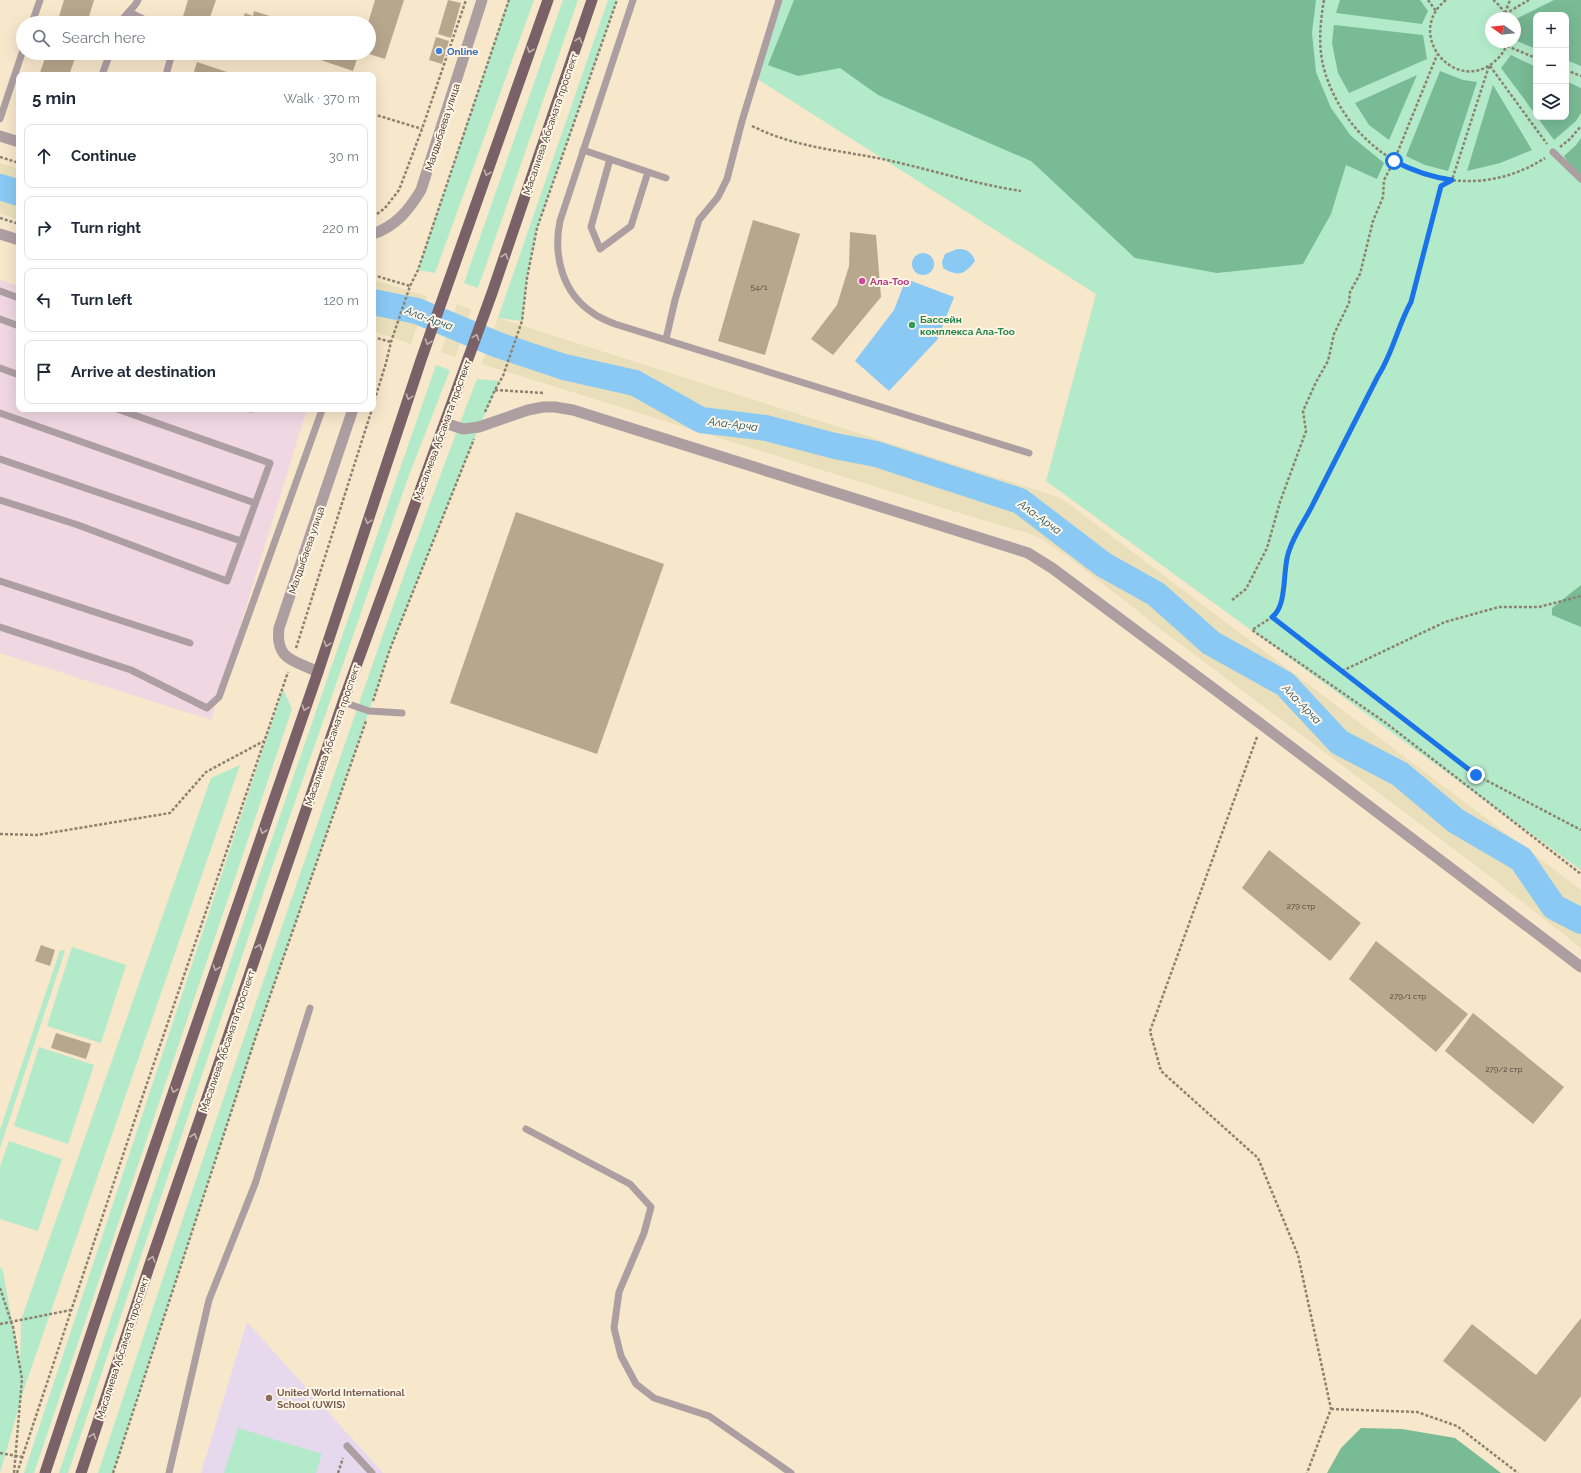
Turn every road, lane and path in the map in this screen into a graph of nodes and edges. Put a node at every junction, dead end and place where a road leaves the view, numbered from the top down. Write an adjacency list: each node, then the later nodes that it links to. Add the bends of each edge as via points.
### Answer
1 (40, 0): 22 (lane)
2 (138, 0): 18 (lane)
3 (466, 0): 41 (path)
4 (482, 0): 58 (street, Малдыбаева улица, via 421,190 400,218)
5 (509, 0): 62 (path, via 418,270)
6 (548, 0): 95 (main road, one-way to 95, via 421,360)
7 (592, 0): 80 (main road, Масалиева Абсамата проспект, one-way to 7)
8 (617, 0): 72 (path, via 537,228 522,322 503,376)
9 (633, 0): 44 (lane)
10 (779, 0): 39 (lane)
11 (1324, 0): 48 (path, via 1320,21 1320,45 1332,91 1342,112 1357,131 1374,148)
12 (1428, 0): 17 (path)
13 (1446, 0): 17 (path)
14 (1493, 0): 19 (path)
15 (1510, 0): 20 (path)
16 (1529, 0): 21 (path)
17 (1436, 11): 27 (path, via 1430,33)
18 (129, 12): 23 (lane); 24 (lane)
19 (1504, 12)
20 (1506, 12)
21 (1508, 12)
22 (34, 16)
23 (125, 16)
24 (137, 16)
25 (1505, 48): 32 (path, via 1500,57)
26 (1515, 48): 28 (path)
27 (1437, 55): 32 (path, via 1456,69 1479,70); 48 (path)
28 (1533, 57)
29 (20, 60): 38 (lane)
30 (107, 60): 34 (lane)
31 (170, 60): 35 (lane)
32 (1489, 66): 45 (path); 53 (path)
33 (1569, 71): 36 (path)
34 (103, 72)
35 (167, 72)
36 (1581, 76)
37 (376, 115): 41 (path)
38 (0, 119)
39 (742, 121): 54 (path, via 771,136 794,143 885,160 988,186); 68 (lane, via 727,179 718,197 699,220)
40 (1581, 126): 45 (path, via 1570,139)
41 (422, 129): 55 (path, via 399,190)
42 (0, 136): 43 (street)
43 (16, 141)
44 (583, 150): 47 (lane); 68 (lane, via 557,235 558,257 564,280 584,307 594,314 615,324)
45 (1553, 152): 52 (lane); 53 (path, via 1533,165 1505,176 1482,180)
46 (0, 157): 49 (path)
47 (610, 159): 50 (lane); 50 (lane, via 591,227 600,249 631,226)
48 (1394, 161): 53 (path, via 1432,177); 89 (path, via 1384,180 1383,197 1373,221 1360,274 1350,292 1349,303 1334,334 1328,361 1304,411 1306,431 1280,502 1267,548 1246,589)
49 (16, 162)
50 (648, 172): 51 (lane)
51 (666, 178)
52 (1581, 179)
53 (1452, 180): 90 (path, via 1441,186 1411,302 1384,368 1309,514 1293,538 1286,558 1285,587 1277,614)
54 (1021, 190)
55 (376, 215)
56 (0, 218): 57 (path)
57 (16, 223)
58 (376, 232)
59 (0, 234): 60 (street)
60 (16, 239)
61 (376, 276): 62 (path)
62 (410, 286): 69 (path)
63 (0, 291): 64 (lane)
64 (16, 297)
65 (0, 319): 66 (lane)
66 (16, 325)
67 (376, 338): 69 (path)
68 (666, 339): 82 (lane)
69 (391, 342): 74 (path)
70 (0, 368): 71 (lane)
71 (16, 373)
72 (495, 390): 73 (path); 81 (path)
73 (545, 393)
74 (376, 395)
75 (126, 412): 85 (lane, via 270,463)
76 (321, 412): 91 (lane, via 219,697 207,708 131,670)
77 (352, 412): 93 (street, Малдыбаева улица, via 280,628 279,647 283,654)
78 (371, 412): 93 (path)
79 (0, 413): 85 (lane)
80 (445, 423): 81 (street, via 463,429); 96 (main road, Масалиева Абсамата проспект)
81 (479, 426): 97 (path, via 390,649); 99 (street, via 543,407 573,410 1028,553 1052,568)
82 (1029, 453)
83 (0, 459): 86 (lane)
84 (0, 500): 86 (lane, via 78,525 227,581)
85 (255, 503): 86 (lane)
86 (241, 541)
87 (0, 581): 92 (lane)
88 (1581, 596): 94 (path, via 1539,607 1499,607 1444,622)
89 (1232, 600)
90 (1272, 617): 94 (path); 103 (path, via 1252,630 1386,723)
91 (0, 627)
92 (190, 643)
93 (292, 659): 95 (street, Малдыбаева улица); 100 (path)
94 (1342, 671): 101 (path, via 1476,775)
95 (318, 672): 118 (main road, one-way to 118)
96 (343, 702): 97 (lane); 119 (main road, Масалиева Абсамата проспект, one-way to 96)
97 (370, 710): 98 (lane); 120 (path, via 251,1051)
98 (402, 713)
99 (1261, 724): 104 (street); 111 (path, via 1150,1031 1161,1072 1258,1158 1298,1254)
100 (265, 741): 102 (path, via 206,772 170,813 37,835); 108 (path)
101 (1581, 830)
102 (0, 834)
103 (1581, 874)
104 (1581, 967)
105 (310, 1008): 121 (lane, via 255,1184 209,1300)
106 (526, 1129): 123 (lane, via 630,1184 651,1207 644,1233 619,1292 614,1328 621,1356 636,1384 654,1398 709,1416)
107 (0, 1288): 109 (path)
108 (71, 1310): 109 (path); 115 (path)
109 (12, 1322): 110 (path); 114 (path, via 22,1378)
110 (0, 1324)
111 (1331, 1409): 124 (path); 125 (path, via 1417,1412 1457,1426)
112 (347, 1446): 122 (lane)
113 (0, 1453): 114 (path)
114 (16, 1456): 115 (path); 116 (path)
115 (22, 1457): 117 (path)
116 (14, 1473)
117 (17, 1473)
118 (45, 1473)
119 (81, 1473)
120 (113, 1473)
121 (168, 1473)
122 (372, 1473)
123 (791, 1473)
124 (1307, 1473)
125 (1518, 1473)

